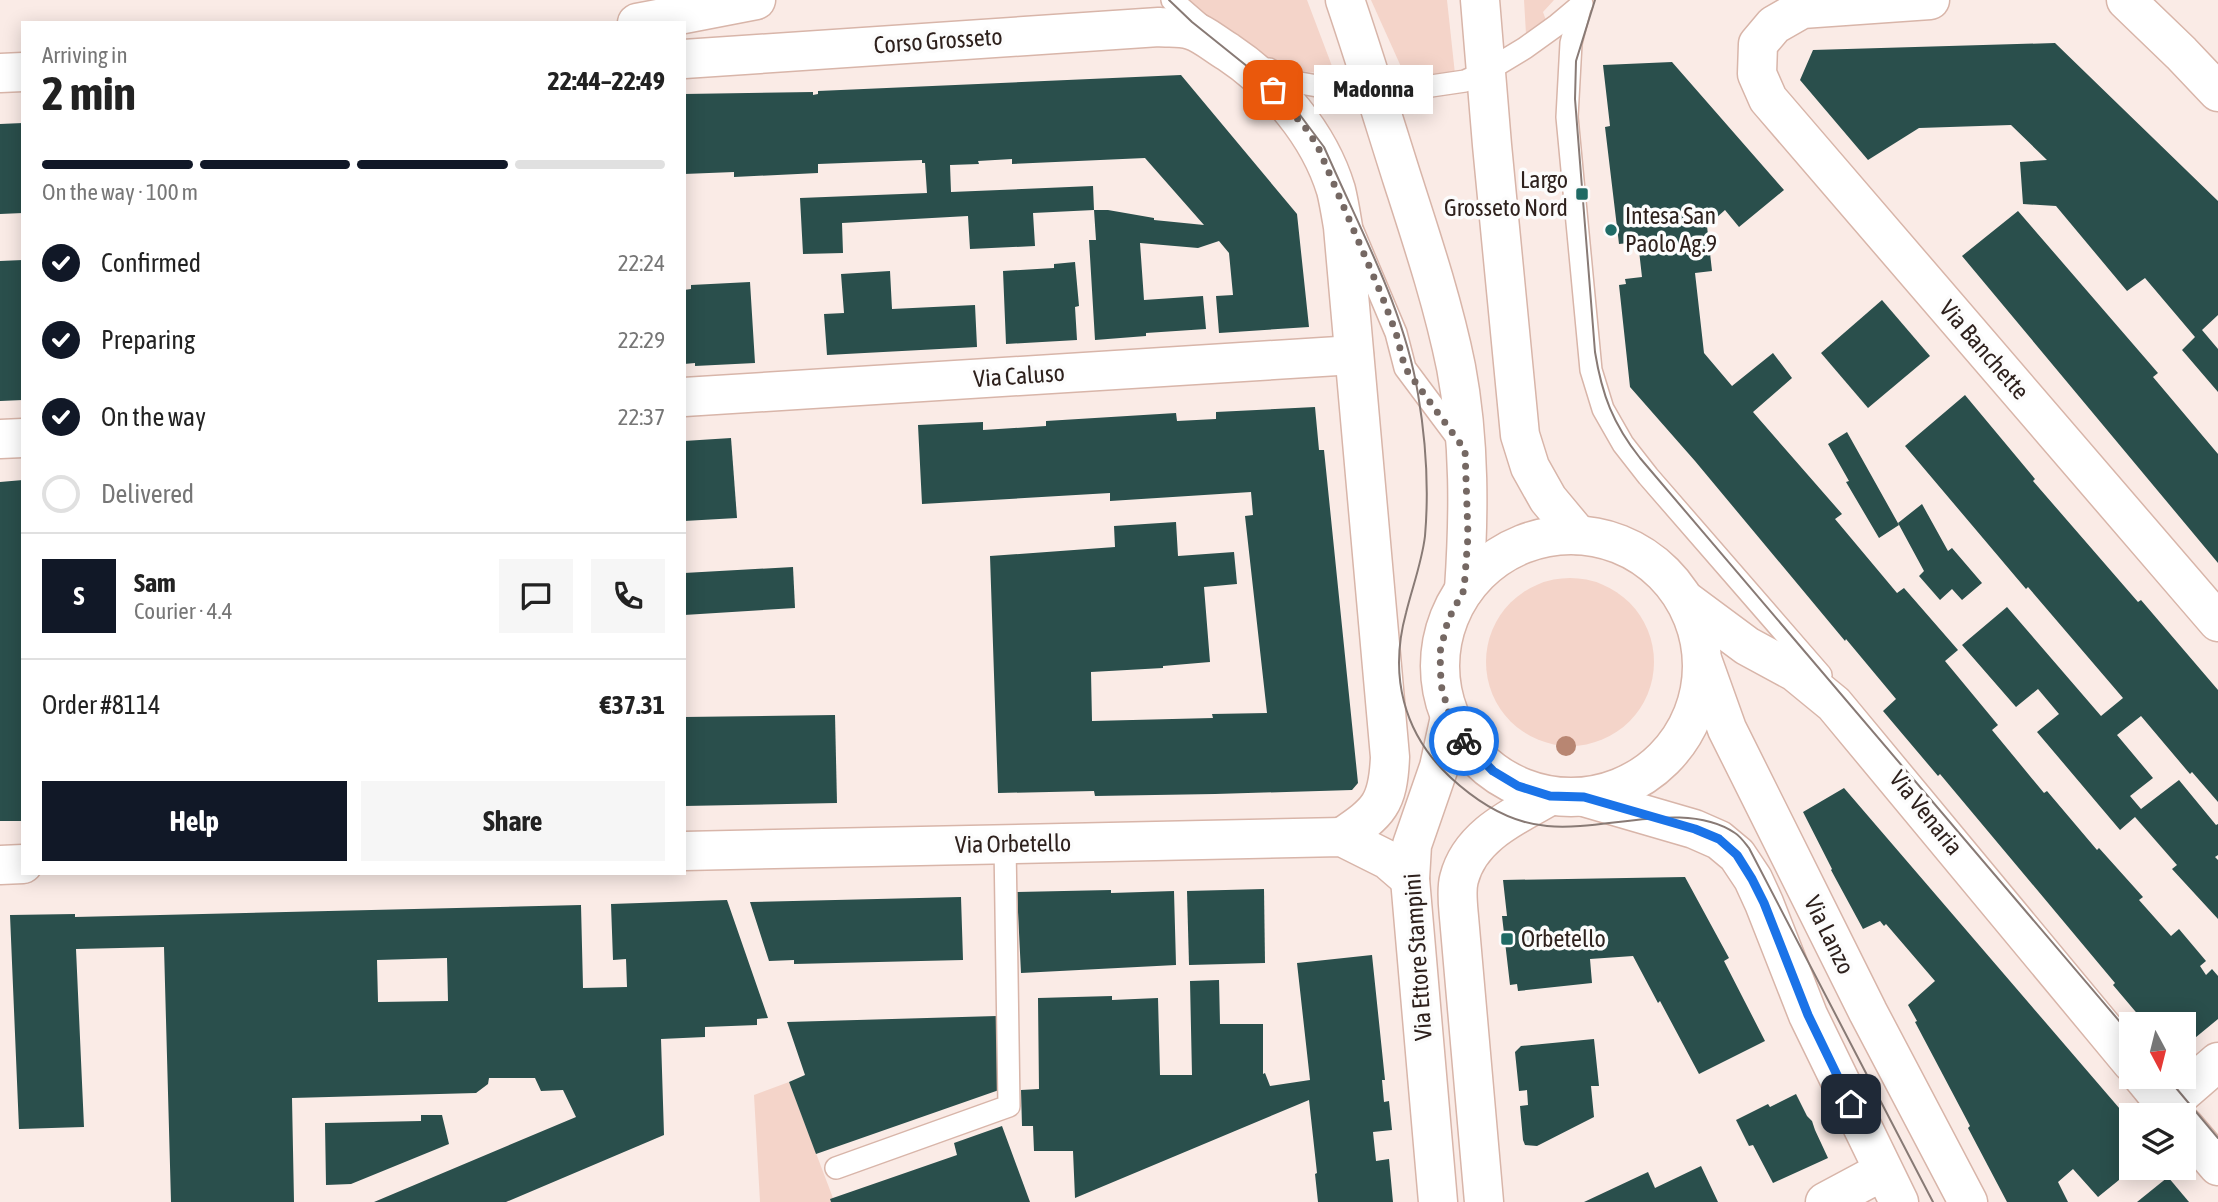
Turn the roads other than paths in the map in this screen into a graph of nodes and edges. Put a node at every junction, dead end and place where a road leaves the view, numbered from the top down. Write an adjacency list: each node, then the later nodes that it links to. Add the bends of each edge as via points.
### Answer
1 (756, 0): 7 (street)
2 (1345, 0): 14 (street)
3 (1480, 0): 10 (street)
4 (1930, 0): 24 (street, Via Banchette, via 1802,9 1774,25 1758,44 1757,74 1768,99)
5 (2126, 0): 13 (street)
6 (1584, 2): 10 (lane, via 1536,41); 27 (lane, via 1571,43 1567,117 1591,370 1603,409 1648,476 1840,698)
7 (647, 21)
8 (1201, 30): 9 (street, Corso Grosseto, via 1140,27); 14 (lane, via 1289,80); 15 (street, via 1253,71 1308,131)
9 (686, 59)
10 (1487, 71): 14 (lane, via 1465,81); 21 (street, via 1520,435 1530,467 1548,499)
11 (21, 72): 12 (street)
12 (0, 73)
13 (2218, 92)
14 (1377, 94): 20 (street, via 1440,301 1456,368)
15 (1336, 190): 16 (street); 20 (lane, via 1382,296 1405,368)
16 (1354, 355): 17 (street, Via Caluso); 29 (street, via 1390,757 1389,785 1380,806)
17 (686, 397)
18 (21, 438): 19 (street)
19 (0, 439)
20 (1465, 450): 22 (street, via 1468,536)
21 (1578, 535): 22 (street, via 1545,538 1514,548 1486,565); 23 (street, via 1610,541 1640,554 1665,574)
22 (1464, 590): 26 (street, via 1448,620 1440,652 1441,685)
23 (1685, 600): 25 (street, via 1698,630); 27 (street, Via Venaria, via 1747,646 1795,672)
24 (2218, 622)
25 (1703, 662): 28 (street, via 1700,695 1689,725 1670,752 1646,775 1616,790); 47 (street, Via Lanzo, via 1728,733)
26 (1450, 717): 28 (street, Via Lanzo, via 1466,746 1493,771 1518,786); 34 (street, Via Ettore Stampini, via 1439,767 1412,845)
27 (1852, 725): 35 (street, Via Venaria)
28 (1567, 797): 43 (street, Via Lanzo, via 1695,829 1719,839 1737,855 1764,903 1808,1015); 45 (street, Via Ettore Stampini, via 1497,827 1468,857 1458,880)
29 (1342, 837): 30 (street, Via Orbetello); 34 (street, Via Orbetello, via 1388,860)
30 (1005, 844): 31 (street, Via Orbetello); 42 (lane, via 1009,1105)
31 (686, 851)
32 (21, 864): 33 (street)
33 (0, 865)
34 (1410, 879): 44 (street, Via Ettore Stampini)
35 (2119, 1047)
36 (2218, 1062): 39 (street)
37 (2153, 1089): 38 (street)
38 (2164, 1103)
39 (2185, 1103)
40 (2196, 1140): 41 (street)
41 (2218, 1166)
42 (836, 1168)
43 (1891, 1187): 46 (street)
44 (1438, 1202)
45 (1485, 1202)
46 (1825, 1202)
47 (1968, 1202)

